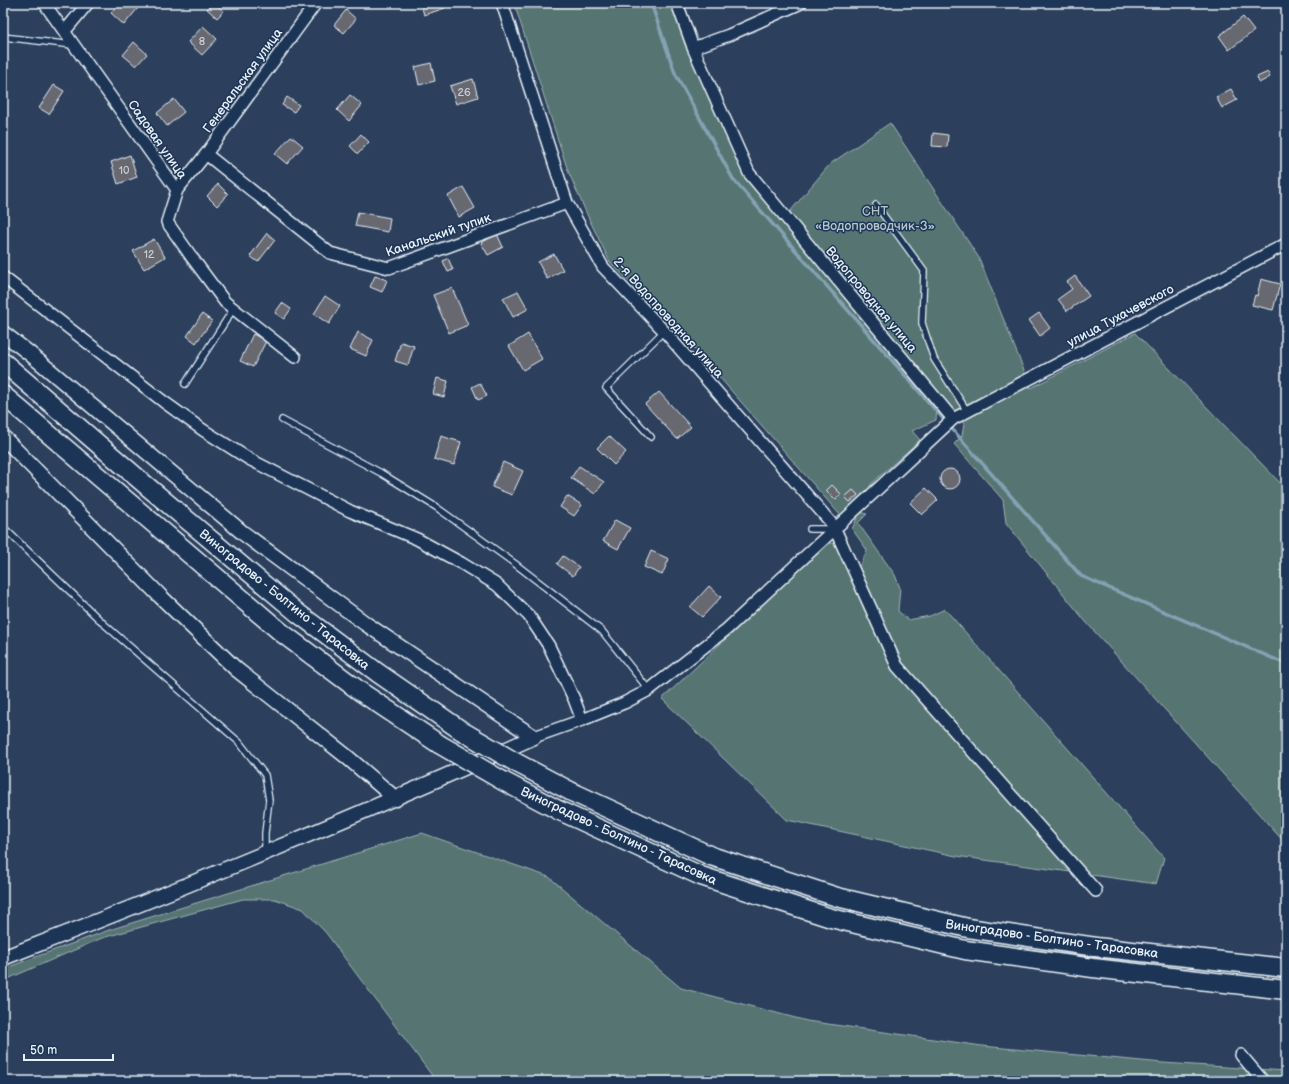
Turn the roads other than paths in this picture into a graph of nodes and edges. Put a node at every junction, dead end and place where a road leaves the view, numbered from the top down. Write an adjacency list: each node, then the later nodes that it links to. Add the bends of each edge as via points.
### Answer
1 (44, 3): 7 (street, Садовая улица)
2 (88, 3): 7 (street)
3 (316, 3): 11 (street, Генеральская улица)
4 (502, 3): 13 (street, 2-я Водопроводная улица)
5 (677, 3): 10 (street, Водопроводная улица)
6 (801, 3): 10 (street)
7 (64, 32): 9 (street, Садовая улица)
8 (3, 37): 9 (lane)
9 (73, 45): 12 (street, Садовая улица)
10 (693, 48): 25 (street, Водопроводная улица, via 749,173)
11 (206, 154): 12 (street, Генеральская улица); 13 (street, Канальский тупик, via 330,253 389,268)
12 (177, 190): 17 (street, Садовая улица, via 167,222 224,302)
13 (567, 203): 18 (street, 2-я Водопроводная улица, via 603,266)
14 (876, 205): 24 (lane, via 924,271 922,323 934,359)
15 (1286, 244): 24 (street, улица Тухачевского)
16 (3, 277): 33 (street, via 164,402 249,459 350,510 418,539 497,585 529,616 549,646)
17 (234, 308): 20 (street, Садовая улица); 22 (lane)
18 (664, 331): 28 (lane, via 606,388); 31 (street, 2-я Водопроводная улица)
19 (3, 333): 34 (street, via 242,533 366,624)
20 (295, 357)
21 (3, 362): 39 (main road, Виноградово - Болтино - Тарасовка, bridge, via 299,614 462,731 572,792 711,856 837,897 975,929 1096,947)
22 (185, 384)
23 (3, 395): 40 (main road, Виноградово - Болтино - Тарасовка, bridge, via 282,633 361,692 439,744 558,810 701,876 831,918 965,950 1093,968)
24 (966, 412): 25 (street, улица Тухачевского)
25 (953, 419): 31 (street, улица Тухачевского)
26 (282, 420): 32 (lane, via 429,502 514,563 602,632)
27 (3, 437): 35 (street, via 236,669)
28 (651, 437)
29 (3, 527): 36 (lane, via 104,624 239,742 265,775 269,800)
30 (810, 529): 31 (lane)
31 (836, 529): 32 (street, улица Тухачевского, via 727,629); 37 (street, 2-я Водопроводная улица, via 896,666)
32 (649, 690): 33 (street, улица Тухачевского)
33 (582, 720): 34 (street, улица Тухачевского)
34 (534, 737): 35 (street)
35 (396, 799): 36 (street)
36 (265, 852): 38 (street, via 127,910)
37 (1096, 891)
38 (3, 958)
39 (1286, 968)
40 (1286, 990)
41 (1240, 1055): 42 (street)
42 (1263, 1081)

